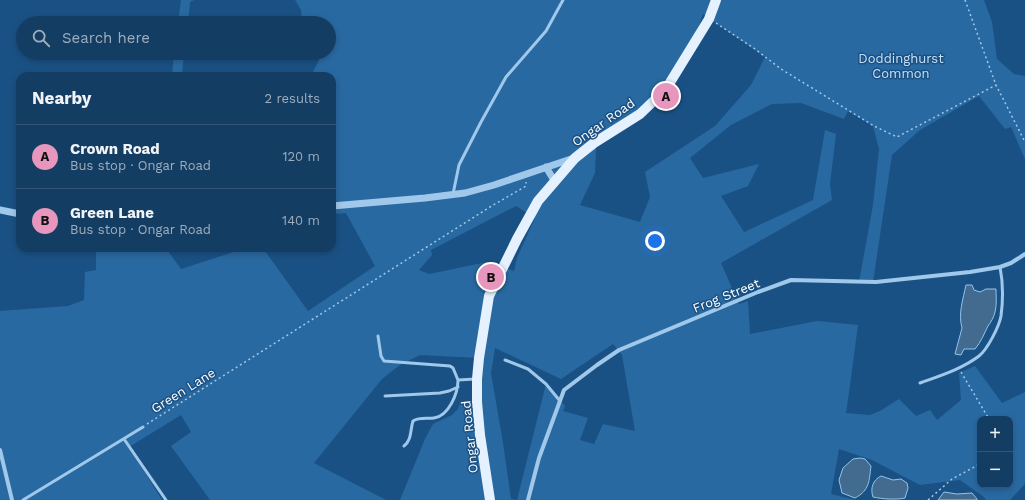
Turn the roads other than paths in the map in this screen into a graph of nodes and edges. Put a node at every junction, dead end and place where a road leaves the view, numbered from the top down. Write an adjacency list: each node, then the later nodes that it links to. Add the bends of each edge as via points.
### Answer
1 (563, 0): 6 (lane, via 546,31 506,77 459,165)
2 (716, 0): 3 (main road, Ongar Road, via 709,18 666,89 640,114)
3 (575, 158): 4 (street); 5 (main road, Ongar Road)
4 (546, 167): 5 (street); 6 (street, via 494,185)
5 (555, 182): 14 (main road, Ongar Road, via 538,201 489,296)
6 (453, 194): 7 (street)
7 (336, 206)
8 (0, 210): 9 (street)
9 (16, 213)
10 (1025, 254): 11 (street, Frog Street)
11 (1000, 267): 16 (lane, via 1000,318 985,350 971,362); 19 (street, Frog Street, via 876,282 791,280 619,350 564,390)
12 (378, 336): 15 (lane, via 384,361 450,366)
13 (505, 360): 19 (lane, via 528,369 546,384)
14 (477, 379): 15 (lane); 27 (main road, Ongar Road, via 480,435)
15 (458, 380): 17 (lane)
16 (920, 383)
17 (458, 387): 18 (lane, via 440,393); 22 (lane, via 448,410 442,416 413,421 410,440)
18 (385, 396)
19 (560, 401): 28 (street, Frog Street, via 539,458)
20 (143, 427): 21 (lane, Green Lane)
21 (124, 438): 25 (lane, Green Lane); 26 (lane)
22 (404, 446)
23 (0, 450): 24 (street)
24 (12, 500)
25 (23, 500)
26 (166, 500)
27 (490, 500)
28 (528, 500)

